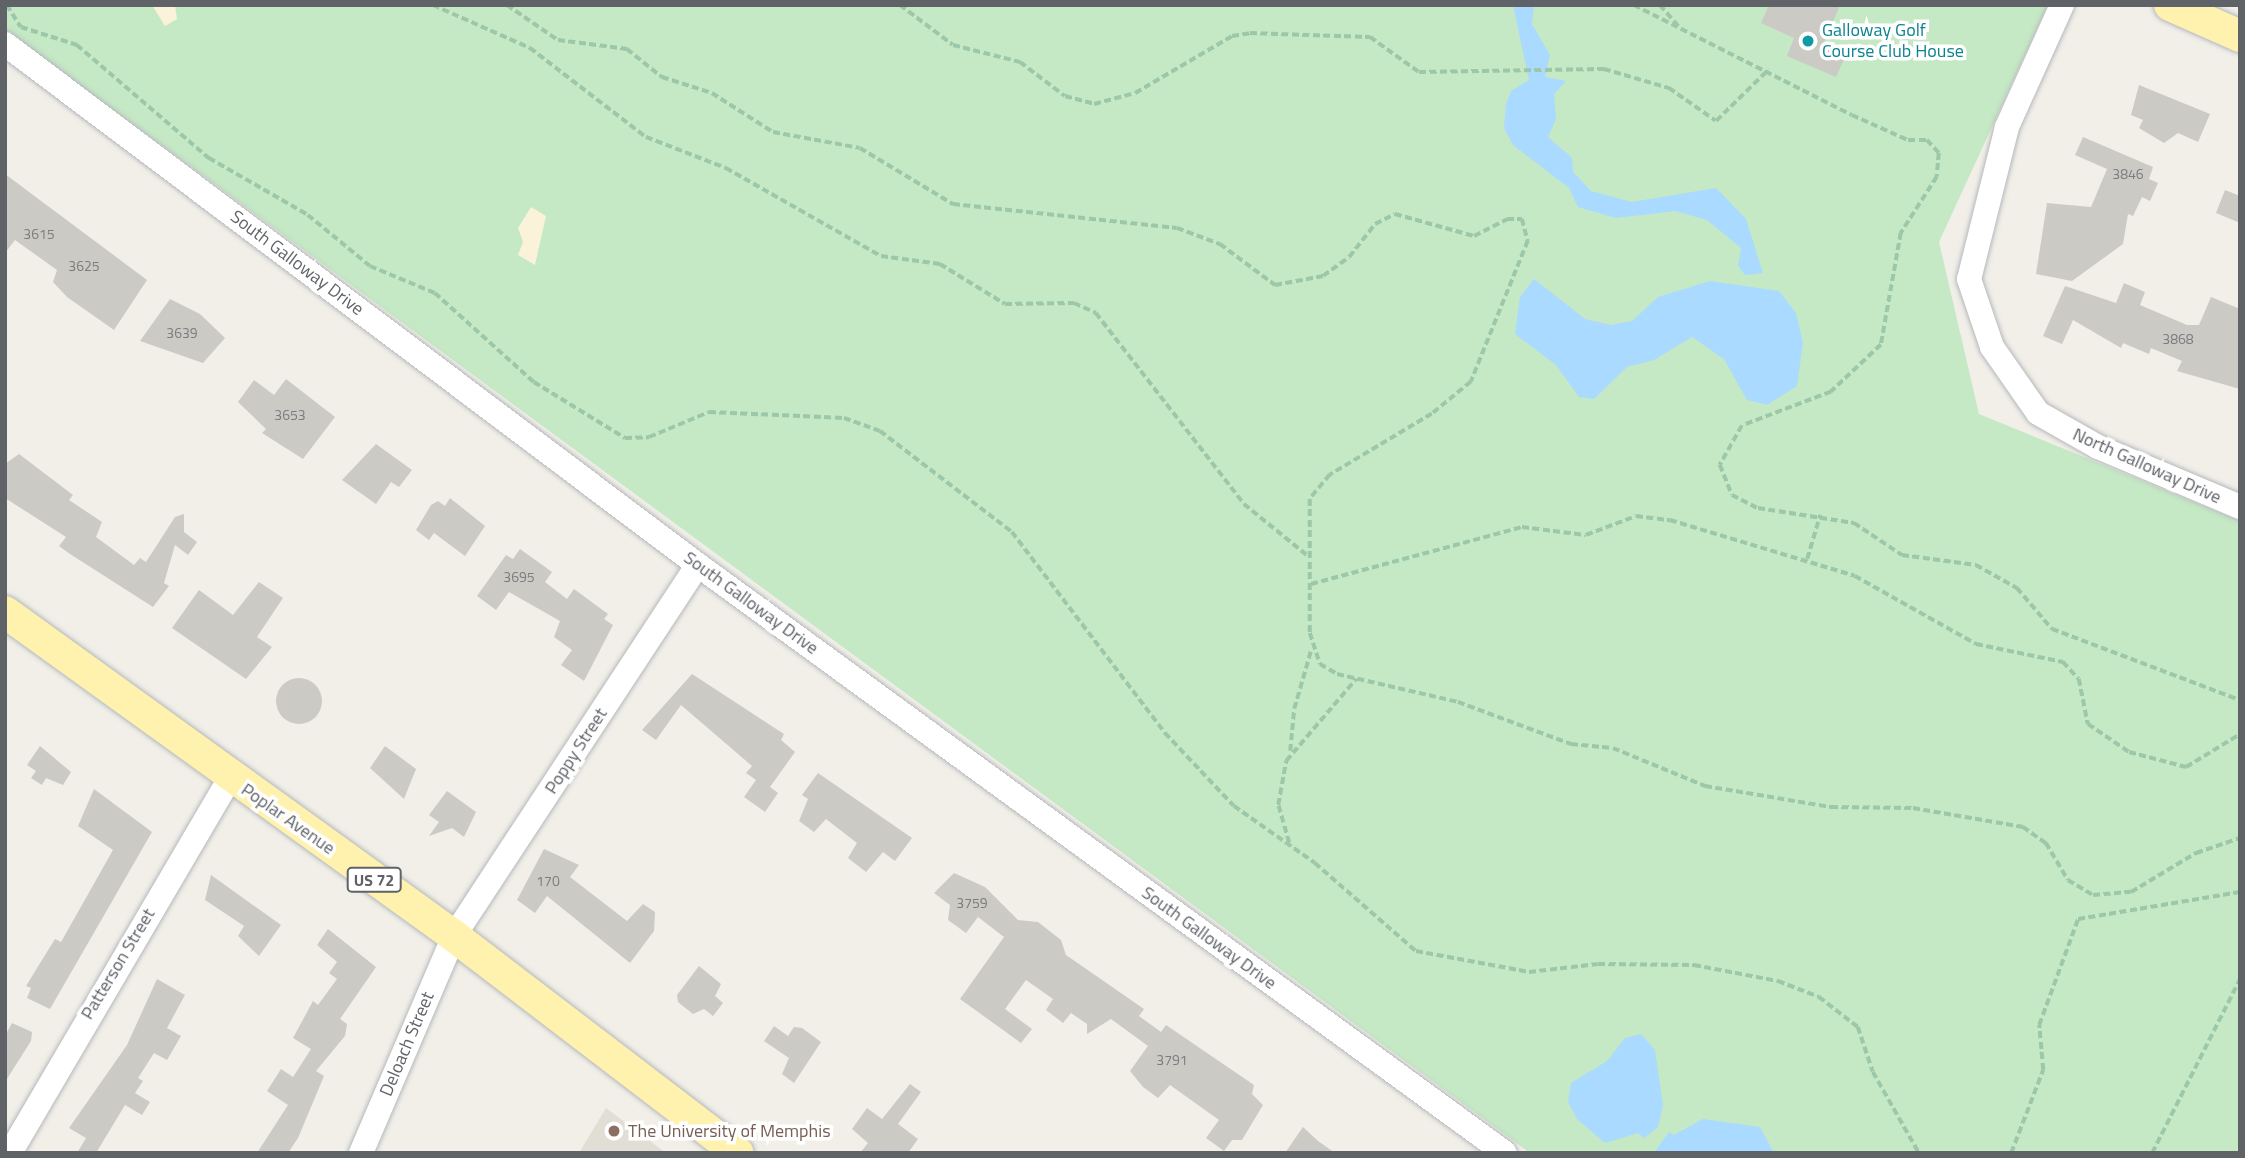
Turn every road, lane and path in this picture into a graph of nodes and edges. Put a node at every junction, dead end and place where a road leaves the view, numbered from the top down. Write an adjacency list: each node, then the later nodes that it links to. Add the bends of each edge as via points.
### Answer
1 (7, 5): 27 (path, via 21,27 77,45 209,158 308,215 370,266 435,293 534,382 625,438 649,437 709,412 844,418 880,431 1012,532 1165,733 1234,806)
2 (433, 5): 15 (path, via 530,48 646,137 726,168 881,256 940,264 1005,304 1074,303 1096,313 1244,504)
3 (507, 5): 15 (path, via 558,40 628,50 662,77 712,93 774,132 860,148 953,204 1177,228 1220,244 1275,285 1323,276 1349,257 1375,224 1395,214 1474,236 1507,219 1522,219 1528,241 1491,321 1477,372 1432,414 1317,486 1307,516)
4 (901, 5): 12 (path, via 953,45 1020,62 1065,96 1094,104 1135,93 1213,45 1250,33 1357,34 1419,72 1482,67 1523,74 1579,67 1639,78 1683,96 1716,121)
5 (1634, 5): 9 (path)
6 (1660, 5): 9 (path)
7 (2062, 5): 13 (street, North Galloway Drive, via 2007,127 1969,279 1992,347 2038,413 2098,447)
8 (2170, 5): 10 (main road)
9 (1683, 30): 12 (path)
10 (2240, 36)
11 (5, 44): 17 (street, South Galloway Drive)
12 (1769, 69): 14 (path, via 1908,140 1927,140 1939,153 1937,177 1900,233 1881,345 1832,392 1742,426 1723,451 1724,482 1743,503)
13 (2240, 508)
14 (1821, 515): 16 (path); 22 (path, via 1854,523 1902,555 1986,570 2017,588 2052,629)
15 (1308, 556): 18 (path)
16 (1807, 559): 18 (path, via 1636,516 1586,535 1522,527); 23 (path, via 1855,576 1961,639 2070,666 2088,724 2129,752 2186,767)
17 (698, 565): 29 (street, Poppy Street); 34 (street, South Galloway Drive)
18 (1311, 584): 20 (path)
19 (5, 612): 25 (main road, Poplar Avenue / US 72)
20 (1312, 648): 21 (path, via 1320,664); 24 (path, via 1294,709)
21 (1356, 679): 24 (path); 26 (path, via 1458,702 1571,744 1613,748 1705,786 1831,807 1913,808 2023,827 2046,843 2068,880 2093,895 2131,892 2196,853)
22 (2240, 700)
23 (2240, 734)
24 (1290, 754): 27 (path, via 1278,797)
25 (230, 778): 29 (main road, Poplar Avenue / US 72); 32 (street, Patterson Street)
26 (2240, 838)
27 (1289, 843): 35 (path, via 1416,951 1432,958 1529,972 1598,964 1694,965 1746,972 1819,997 1858,1027 1873,1072)
28 (2240, 892): 36 (path, via 2078,919 2039,1025 2043,1070)
29 (454, 936): 31 (main road, Poplar Avenue / US 72); 33 (street, Deloach Street)
30 (2240, 979): 37 (path)
31 (726, 1149)
32 (10, 1153)
33 (361, 1153)
34 (1505, 1153)
35 (1919, 1153)
36 (2011, 1153)
37 (2152, 1153)

